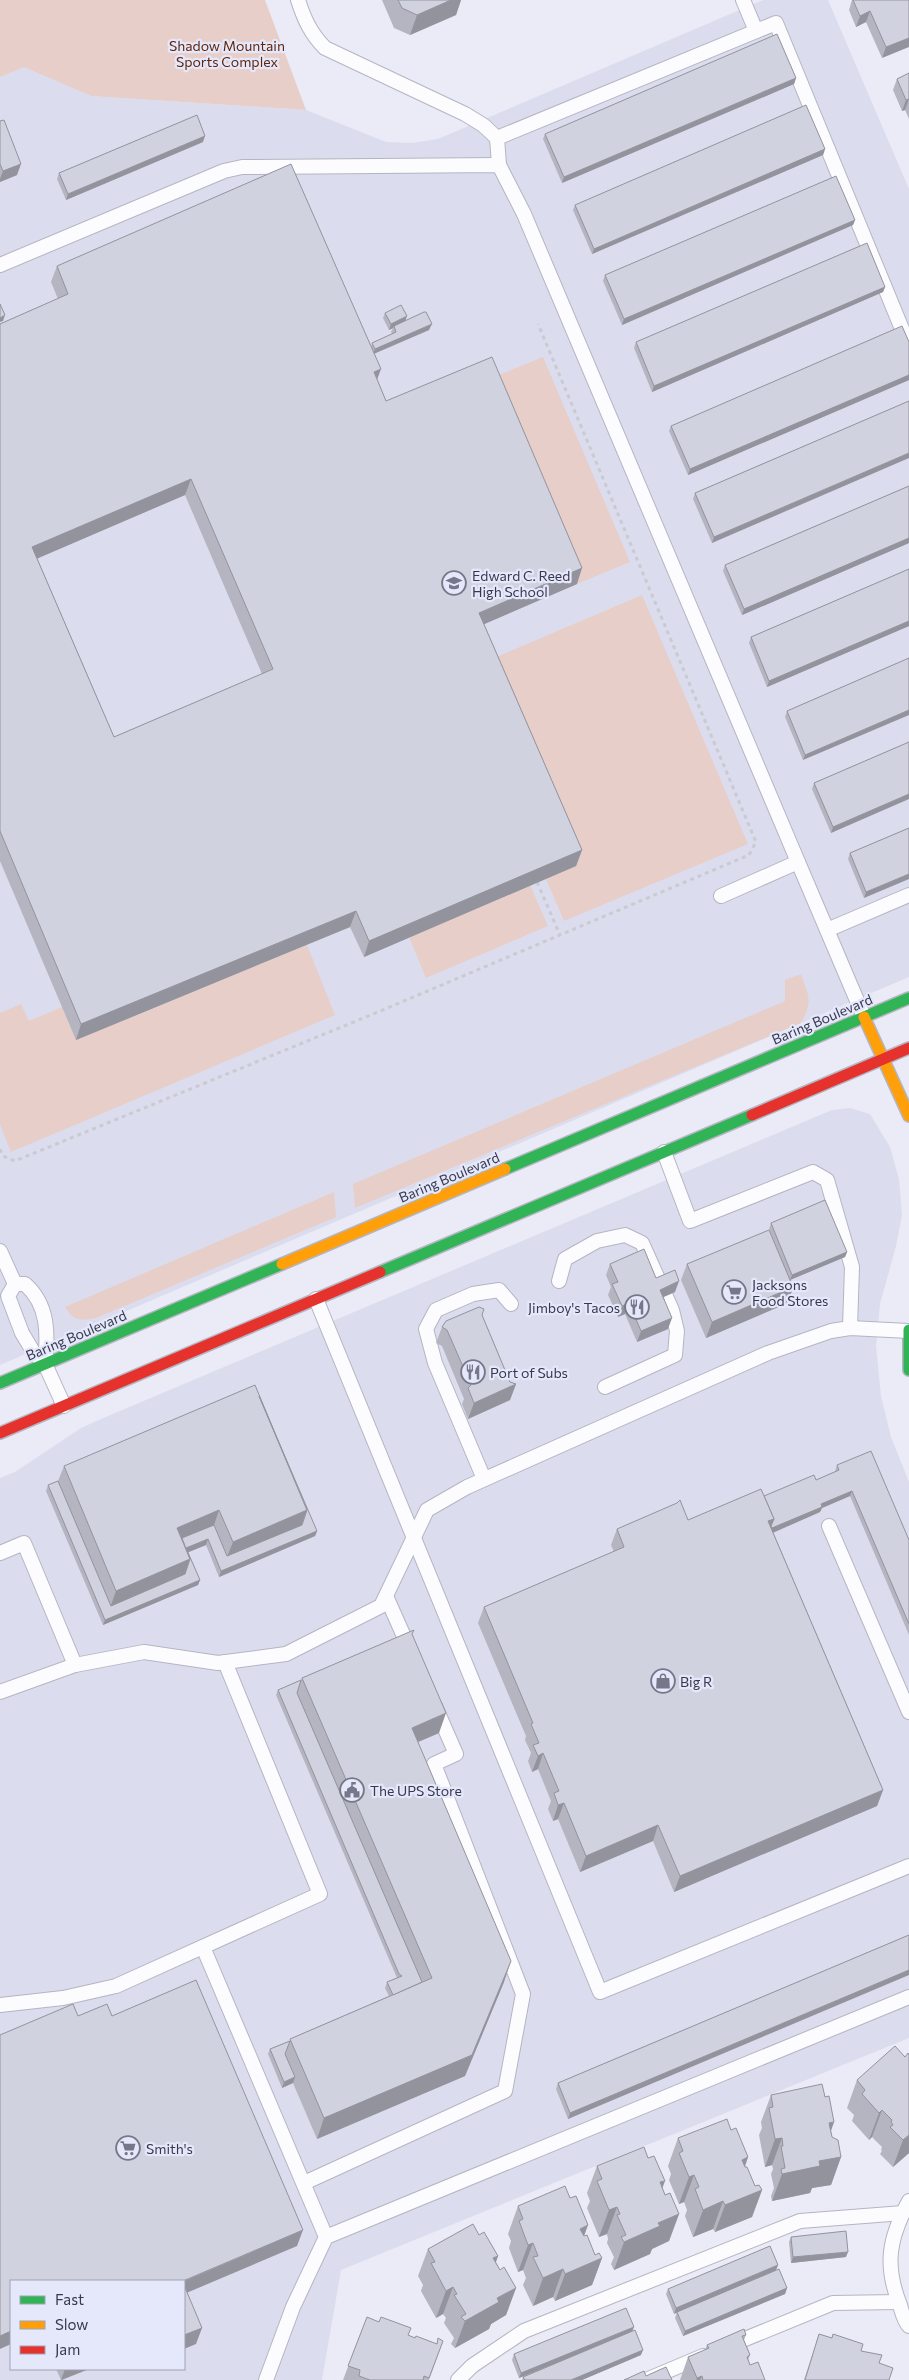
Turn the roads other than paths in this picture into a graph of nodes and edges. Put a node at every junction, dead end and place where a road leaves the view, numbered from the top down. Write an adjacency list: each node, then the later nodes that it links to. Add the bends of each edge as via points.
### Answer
1 (298, 0): 4 (lane, via 314,38 325,48 465,114)
2 (743, 0): 3 (lane)
3 (756, 31): 4 (lane); 7 (lane, via 776,23)
4 (497, 138): 5 (lane)
5 (499, 165): 6 (lane, via 233,169); 8 (lane, via 524,214)
6 (0, 266)
7 (909, 346)
8 (798, 862): 10 (lane); 11 (lane)
9 (909, 895): 11 (lane)
10 (721, 896)
11 (827, 930): 13 (lane)
12 (909, 998): 13 (main road, Baring Boulevard)
13 (864, 1017): 15 (main road); 25 (main road, Baring Boulevard)
14 (909, 1048): 15 (main road)
15 (882, 1059): 16 (main road); 17 (main road)
16 (909, 1116)
17 (664, 1152): 21 (main road); 23 (lane, via 690,1222 813,1172 828,1180 852,1268)
18 (0, 1252): 20 (lane)
19 (559, 1282): 28 (lane, via 565,1259 597,1241 625,1235 642,1243 672,1310 677,1331 675,1354)
20 (15, 1284): 25 (lane, via 8,1296 10,1305 30,1346); 25 (lane, via 25,1284 33,1291 46,1319)
21 (316, 1299): 29 (main road); 33 (lane)
22 (511, 1304): 31 (lane, via 499,1290 473,1294 436,1310 426,1329 436,1363)
23 (850, 1328): 24 (lane); 31 (lane, via 831,1331 768,1353)
24 (909, 1330): 26 (main road)
25 (45, 1364): 27 (main road, Baring Boulevard); 29 (lane)
26 (909, 1370)
27 (0, 1383)
28 (605, 1386)
29 (64, 1406): 30 (main road)
30 (0, 1433)
31 (484, 1479): 33 (lane, via 427,1510)
32 (829, 1526): 41 (lane)
33 (414, 1539): 35 (lane); 42 (lane, via 600,1992)
34 (0, 1553): 37 (lane, via 24,1543)
35 (386, 1596): 36 (lane, via 381,1606 286,1654); 38 (lane)
36 (225, 1662): 37 (lane, via 144,1652); 43 (lane, via 320,1894)
37 (75, 1665): 39 (lane)
38 (417, 1666)
39 (1, 1690)
40 (429, 1693): 46 (lane, via 456,1754 434,1764 523,1994 504,2091)
41 (909, 1712)
42 (909, 1866)
43 (203, 1947): 45 (lane, via 116,1986 63,1998); 46 (lane)
44 (909, 1997): 48 (lane)
45 (0, 2006)
46 (304, 2183): 48 (lane)
47 (906, 2207): 49 (lane, via 896,2225 889,2257); 52 (lane, via 800,2221 524,2331 472,2366)
48 (326, 2237): 51 (lane, via 293,2307)
49 (898, 2302): 50 (lane); 53 (lane, via 833,2303)
50 (909, 2326)
51 (266, 2380)
52 (458, 2380)
53 (646, 2380)

